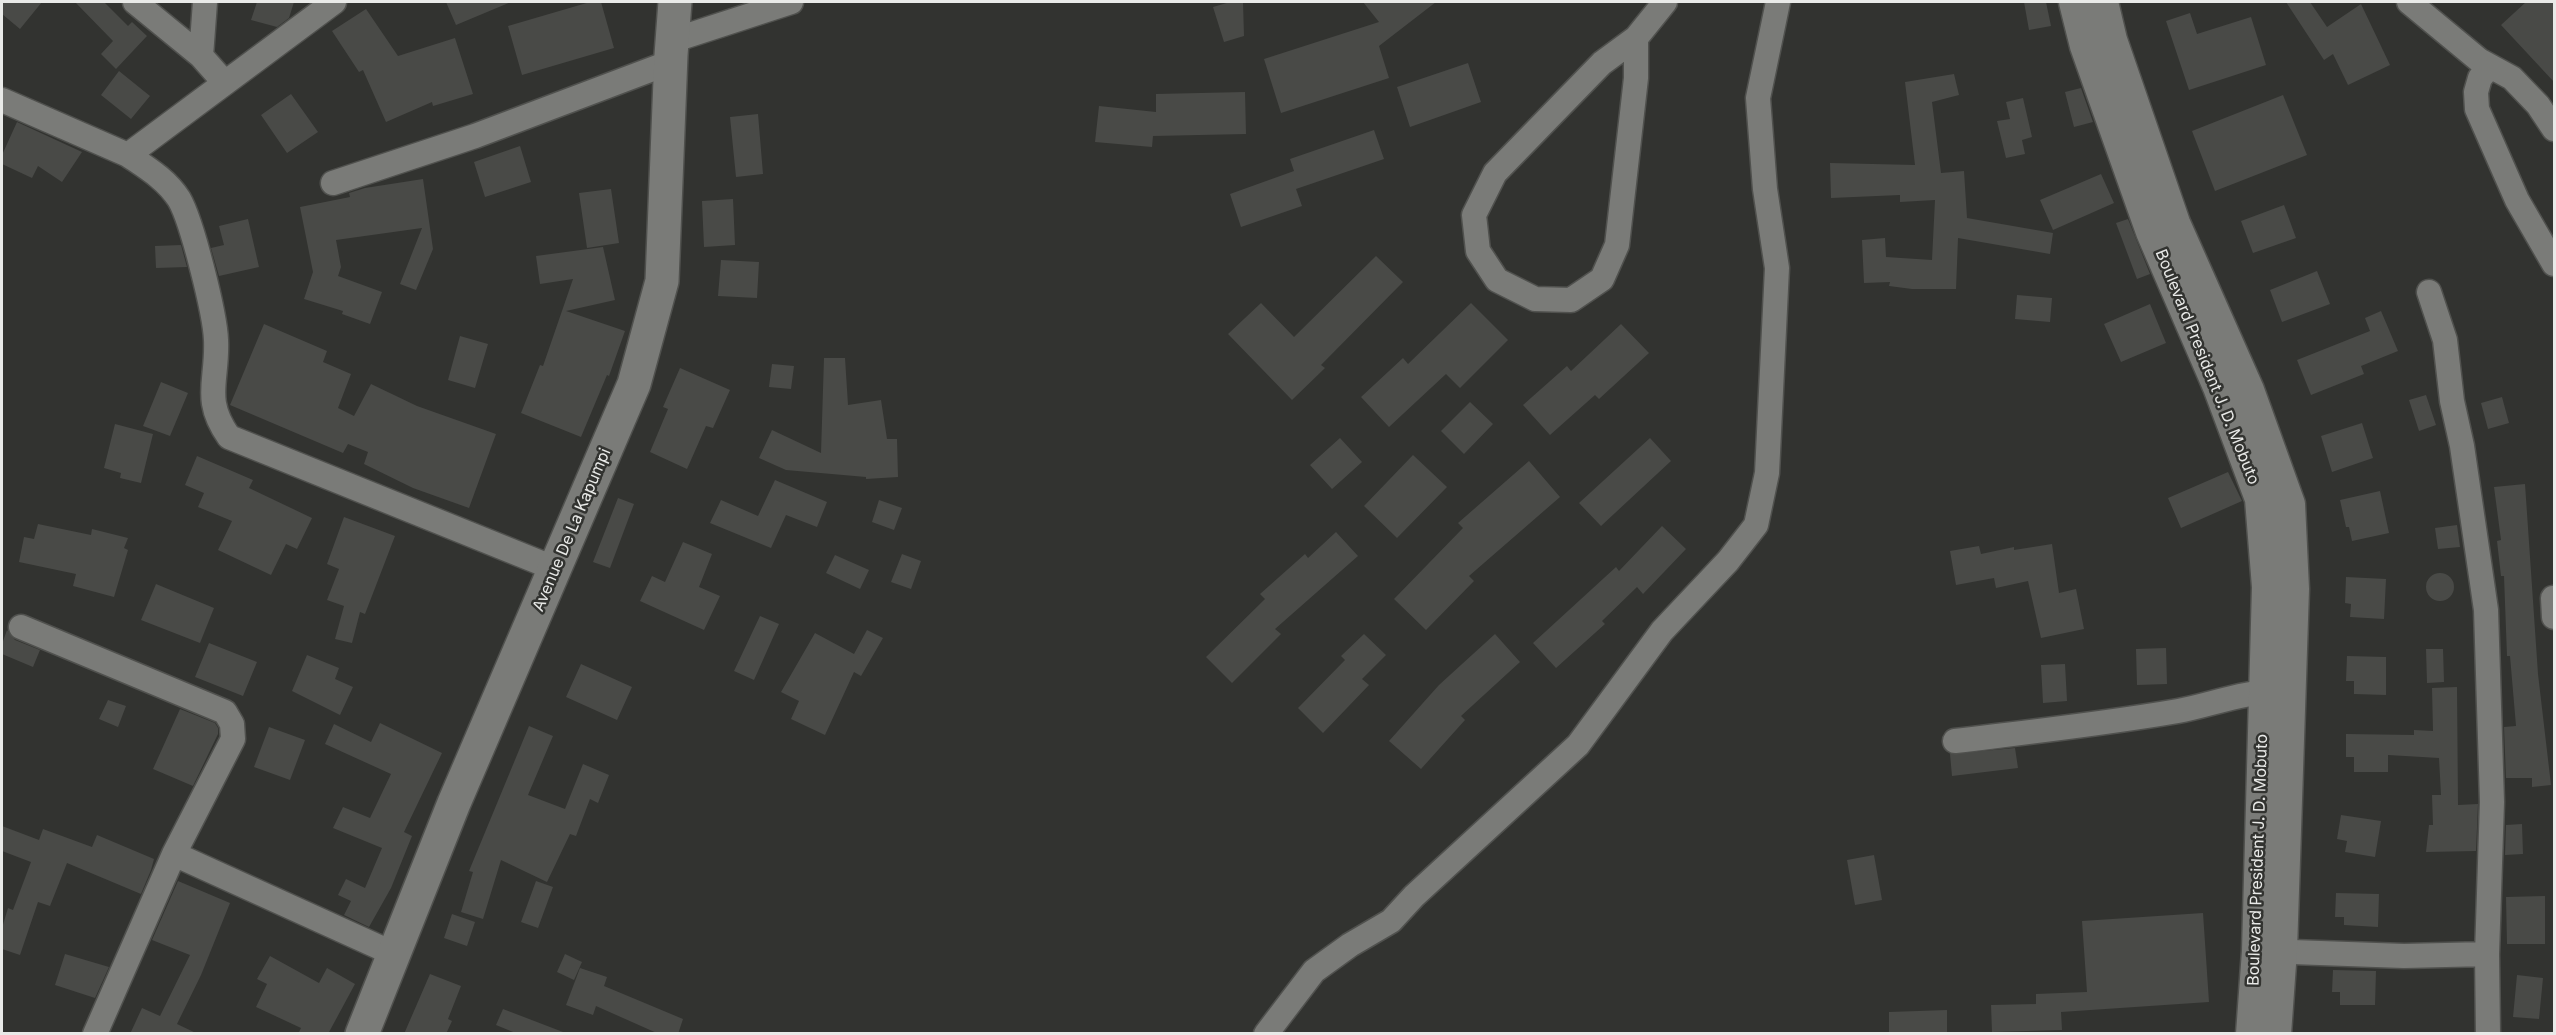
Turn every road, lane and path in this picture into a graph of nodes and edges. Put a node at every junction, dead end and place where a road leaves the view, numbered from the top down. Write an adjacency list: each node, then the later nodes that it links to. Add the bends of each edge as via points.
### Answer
1 (135, 2): 14 (street)
2 (205, 2): 14 (street)
3 (334, 2): 16 (street)
4 (675, 2): 13 (main road, Avenue De La Kapumpi)
5 (790, 2): 13 (street)
6 (1665, 2): 11 (street)
7 (1779, 2): 33 (street, via 1758,98 1765,189 1777,268 1767,473 1756,525 1662,631 1578,746 1391,921 1314,972)
8 (2074, 2): 12 (street, Boulevard President J. D. Mobuto)
9 (2103, 2): 12 (street, Boulevard President J. D. Mobuto)
10 (2409, 2): 15 (street)
11 (1636, 38): 11 (street, via 1602,63 1494,173 1474,215 1478,251 1497,280 1535,299 1571,300 1587,290 1602,279 1617,245 1636,78)
12 (2099, 43): 25 (street, Boulevard President J. D. Mobuto, via 2163,228 2249,390 2290,504 2295,589)
13 (671, 52): 20 (street, via 475,136); 23 (main road, Avenue De La Kapumpi, via 662,281 634,384)
14 (201, 56): 16 (street)
15 (2490, 66): 18 (street, via 2512,78); 21 (street, via 2478,85 2476,109 2517,200)
16 (224, 82): 19 (street)
17 (2, 100): 19 (street)
18 (2554, 129)
19 (128, 154): 23 (street, via 162,178 183,209 207,291 216,340 212,396 216,418 229,436)
20 (333, 183)
21 (2554, 264)
22 (2429, 292): 30 (street, via 2445,340 2486,609 2492,802)
23 (556, 569): 29 (main road, Avenue De La Kapumpi)
24 (21, 627): 27 (street, via 225,712 232,724 233,739)
25 (2277, 692): 26 (street, via 2103,724); 28 (street, Boulevard President J. D. Mobuto)
26 (1955, 741)
27 (174, 854): 29 (street); 31 (street)
28 (2269, 950): 30 (street, via 2404,956); 34 (street, Boulevard President J. D. Mobuto); 35 (street, Boulevard President J. D. Mobuto)
29 (392, 953): 32 (main road, Avenue De La Kapumpi)
30 (2487, 954): 36 (street)
31 (95, 1034)
32 (362, 1034)
33 (1266, 1034)
34 (2252, 1034)
35 (2276, 1034)
36 (2488, 1034)

